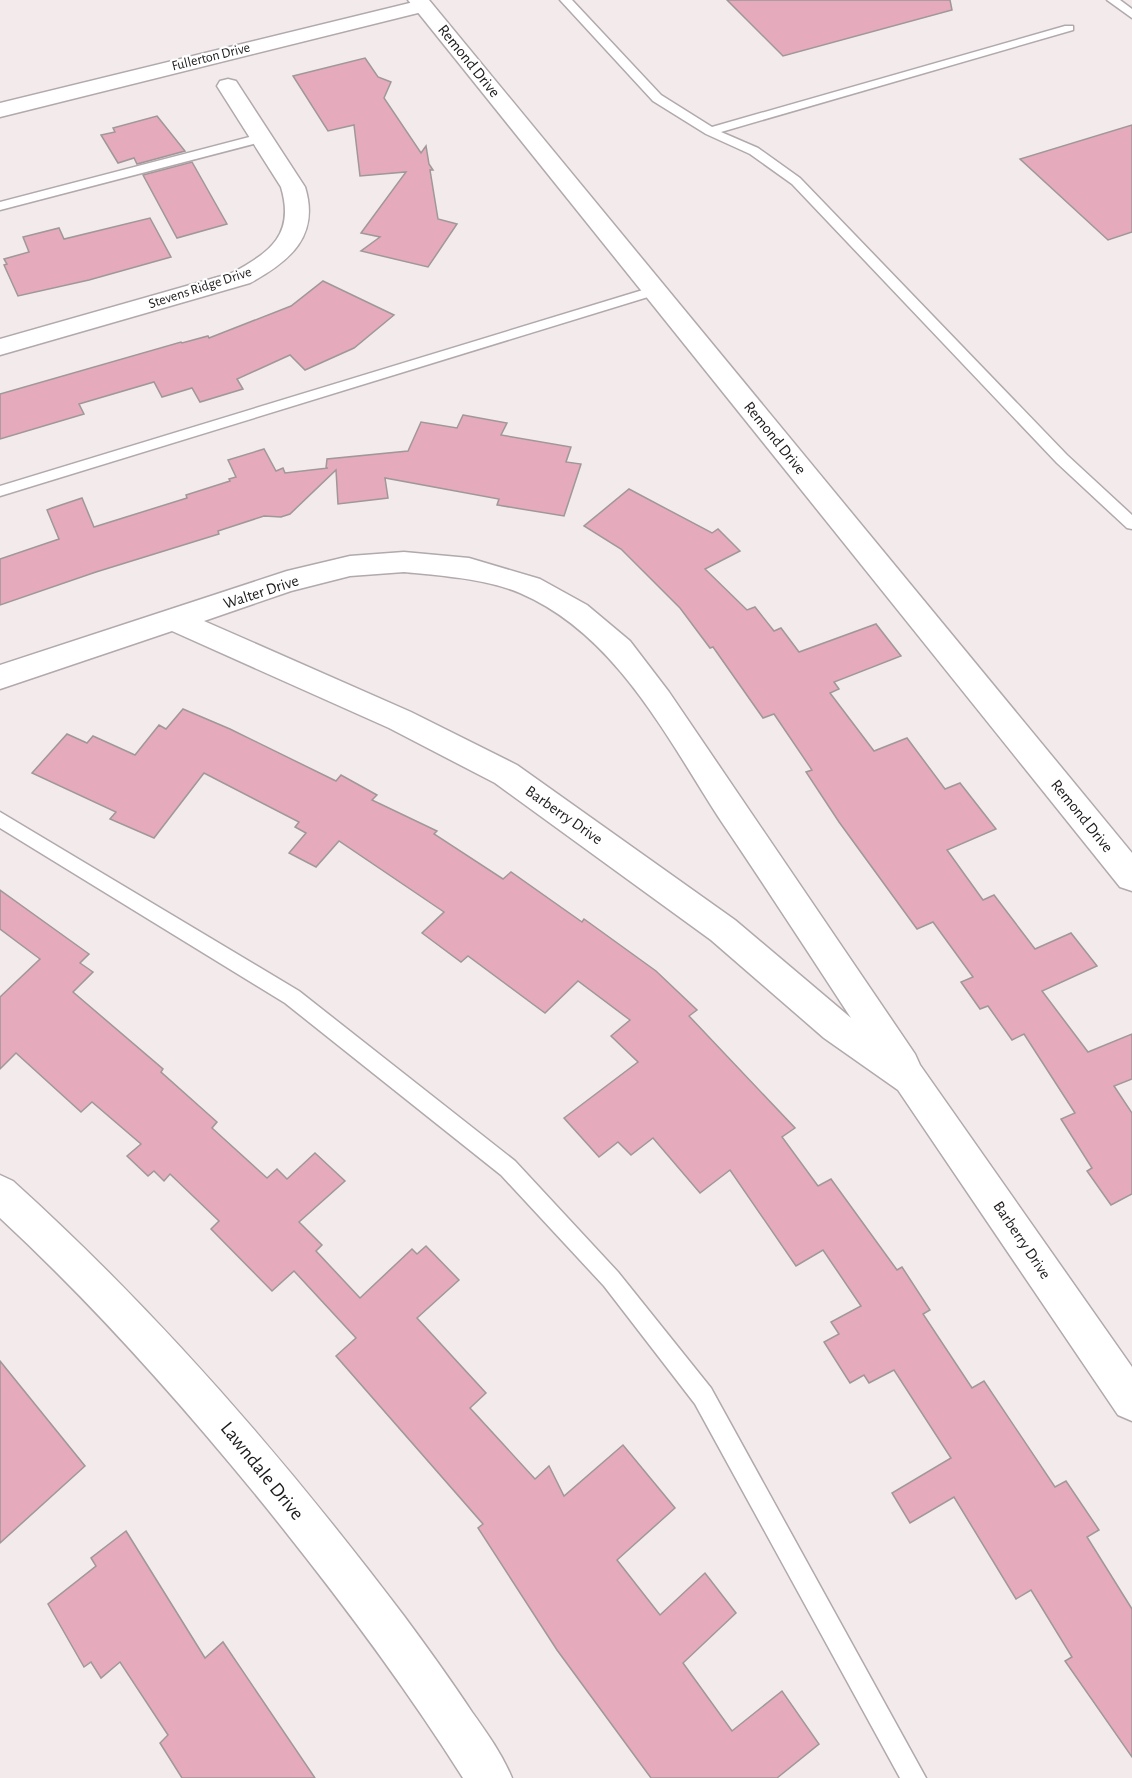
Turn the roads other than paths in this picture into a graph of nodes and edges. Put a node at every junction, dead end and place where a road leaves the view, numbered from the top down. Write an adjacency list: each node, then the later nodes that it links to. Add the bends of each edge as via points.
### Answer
1 (566, 0): 8 (lane, via 657,98)
2 (1113, 0): 4 (lane)
3 (421, 3): 7 (street, Fullerton Drive); 11 (street, Remond Drive)
4 (1132, 15)
5 (1069, 28): 8 (lane)
6 (228, 86): 9 (street, Stevens Ridge Drive)
7 (0, 110)
8 (710, 131): 14 (lane, via 754,151 796,181 1062,459)
9 (261, 138): 10 (lane); 12 (street, Stevens Ridge Drive, via 299,200 299,216 292,236 262,267 241,278)
10 (0, 206)
11 (656, 290): 13 (lane); 19 (street, Remond Drive)
12 (0, 347)
13 (0, 491)
14 (1132, 524)
15 (530, 586): 16 (street, Walter Drive, via 468,568 404,562 350,566 287,582); 20 (street, Barberry Drive, via 577,613 619,649)
16 (174, 620): 17 (street, Walter Drive); 20 (street, Barberry Drive, via 400,720 506,774 723,930 836,1027)
17 (0, 677)
18 (0, 819): 24 (lane, via 291,997 508,1168 611,1280 703,1396)
19 (1132, 878)
20 (911, 1079): 22 (street, Barberry Drive)
21 (0, 1193): 23 (street, Lawndale Drive, via 110,1298 232,1432 376,1612)
22 (1132, 1401)
23 (489, 1778)
24 (914, 1778)

